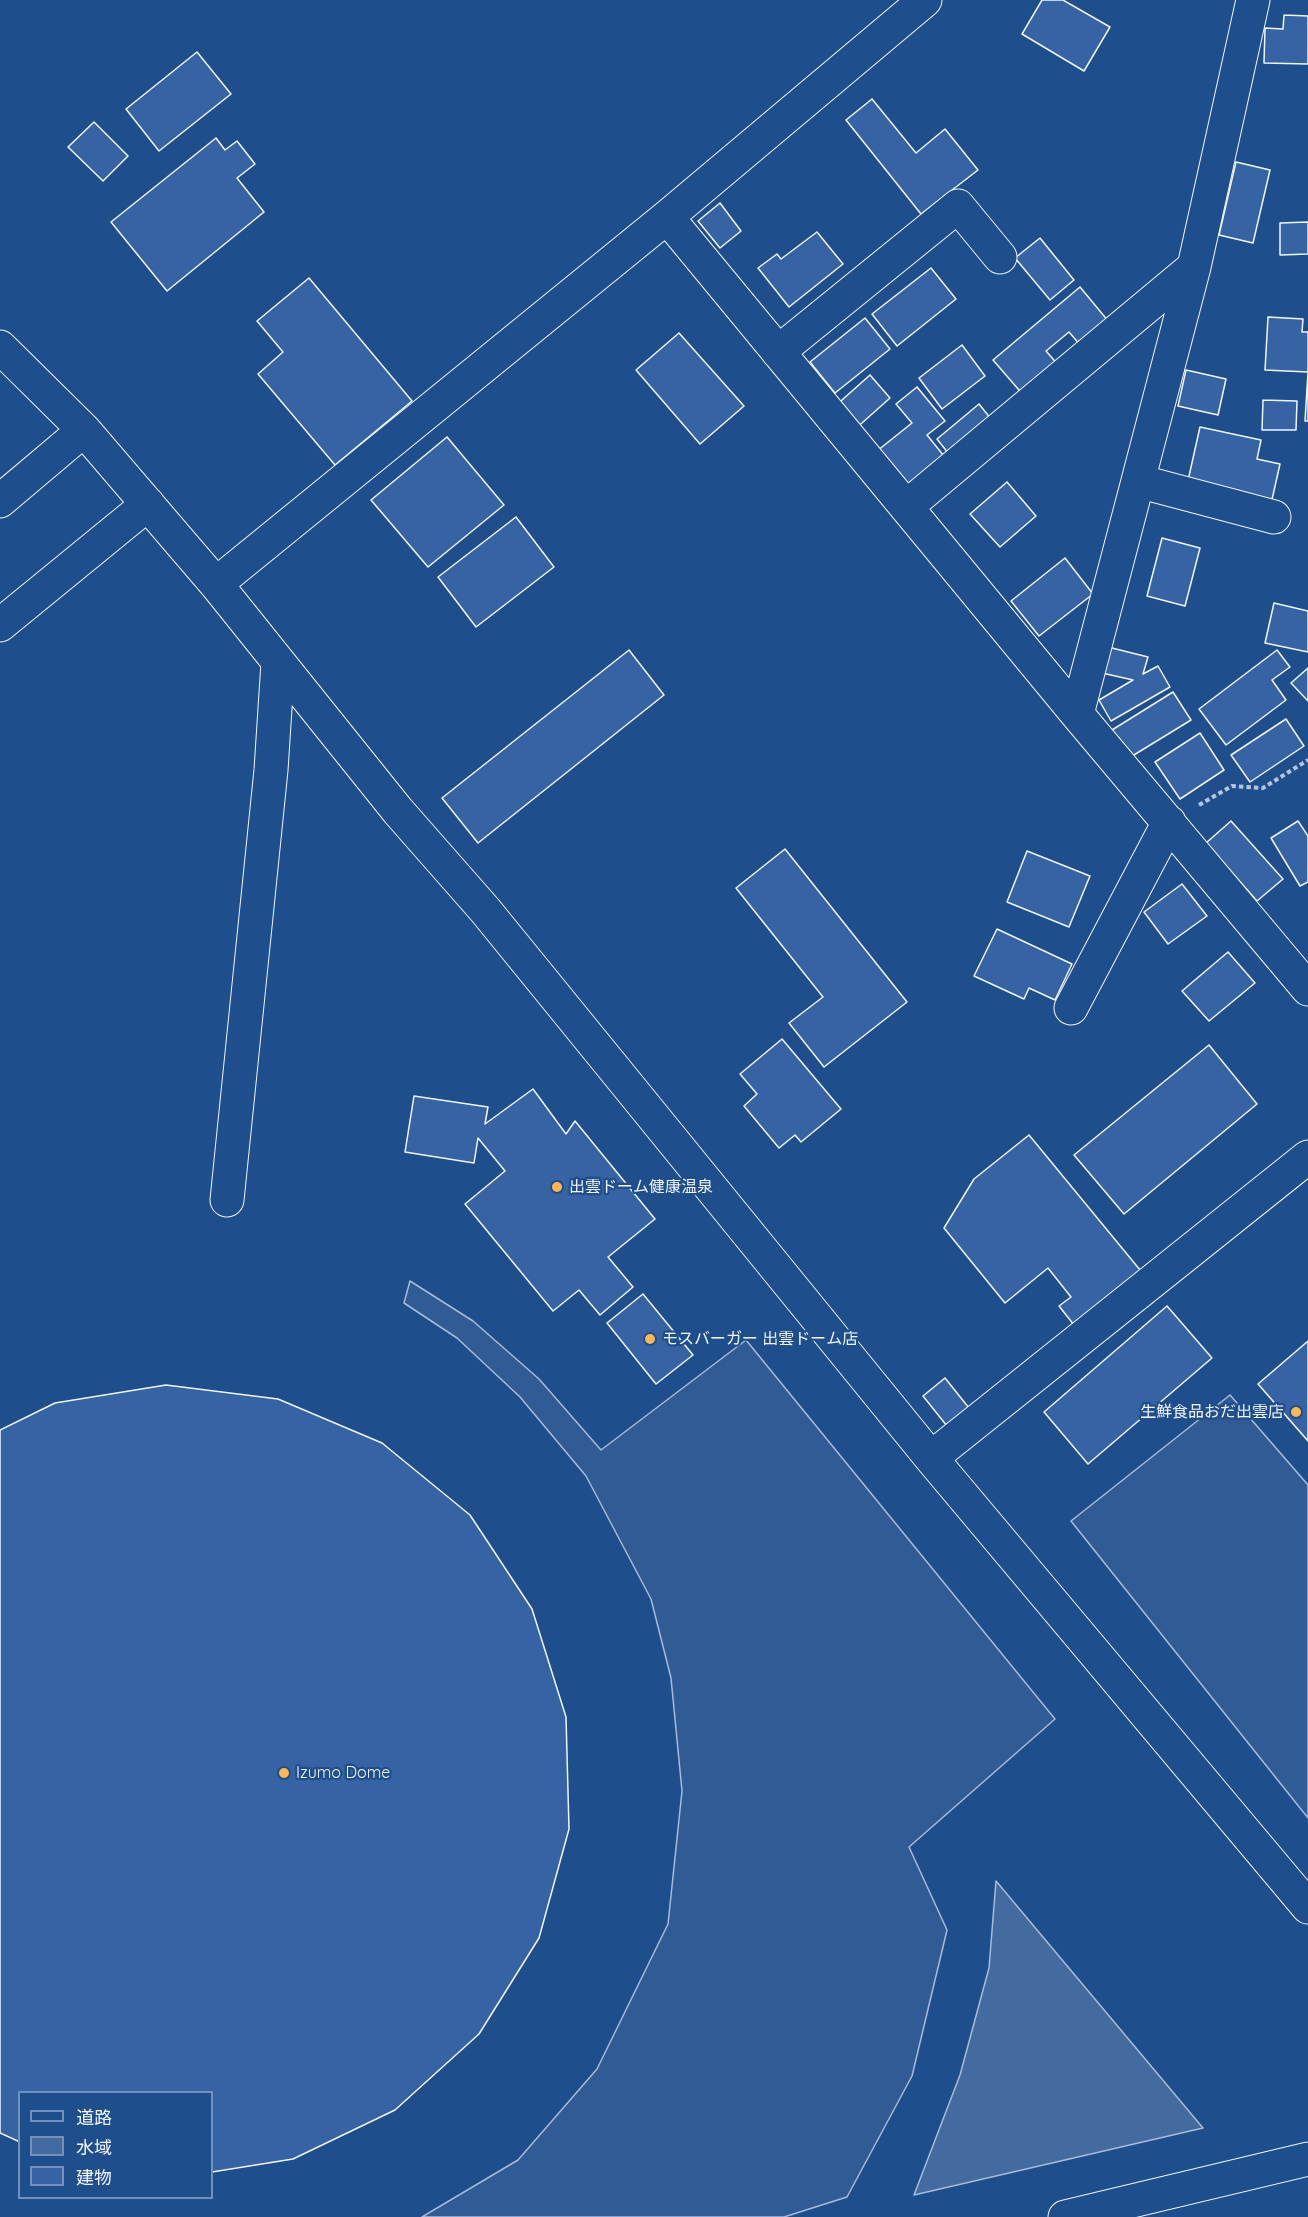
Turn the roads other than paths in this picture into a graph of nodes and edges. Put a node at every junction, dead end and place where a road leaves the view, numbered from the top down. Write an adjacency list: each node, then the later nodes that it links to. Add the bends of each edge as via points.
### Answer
1 (925, 0): 3 (street)
2 (1253, 0): 5 (street)
3 (667, 217): 7 (street); 14 (street)
4 (1000, 257): 7 (street, via 958,206)
5 (1194, 267): 9 (street); 12 (street)
6 (0, 347): 8 (street)
7 (778, 352): 12 (street)
8 (84, 430): 10 (street); 11 (street)
9 (1138, 481): 13 (street); 17 (street)
10 (0, 501)
11 (148, 504): 14 (street); 15 (street)
12 (906, 507): 17 (street)
13 (1274, 517)
14 (216, 584): 16 (street)
15 (0, 625)
16 (278, 662): 22 (street, via 271,770); 23 (street)
17 (1077, 714): 18 (street)
18 (1169, 822): 19 (street); 20 (street)
19 (1308, 989)
20 (1071, 1008)
21 (1308, 1157): 23 (street)
22 (227, 1200)
23 (932, 1458): 24 (street)
24 (1308, 1907)
25 (1308, 2158): 26 (street)
26 (1065, 2217)

